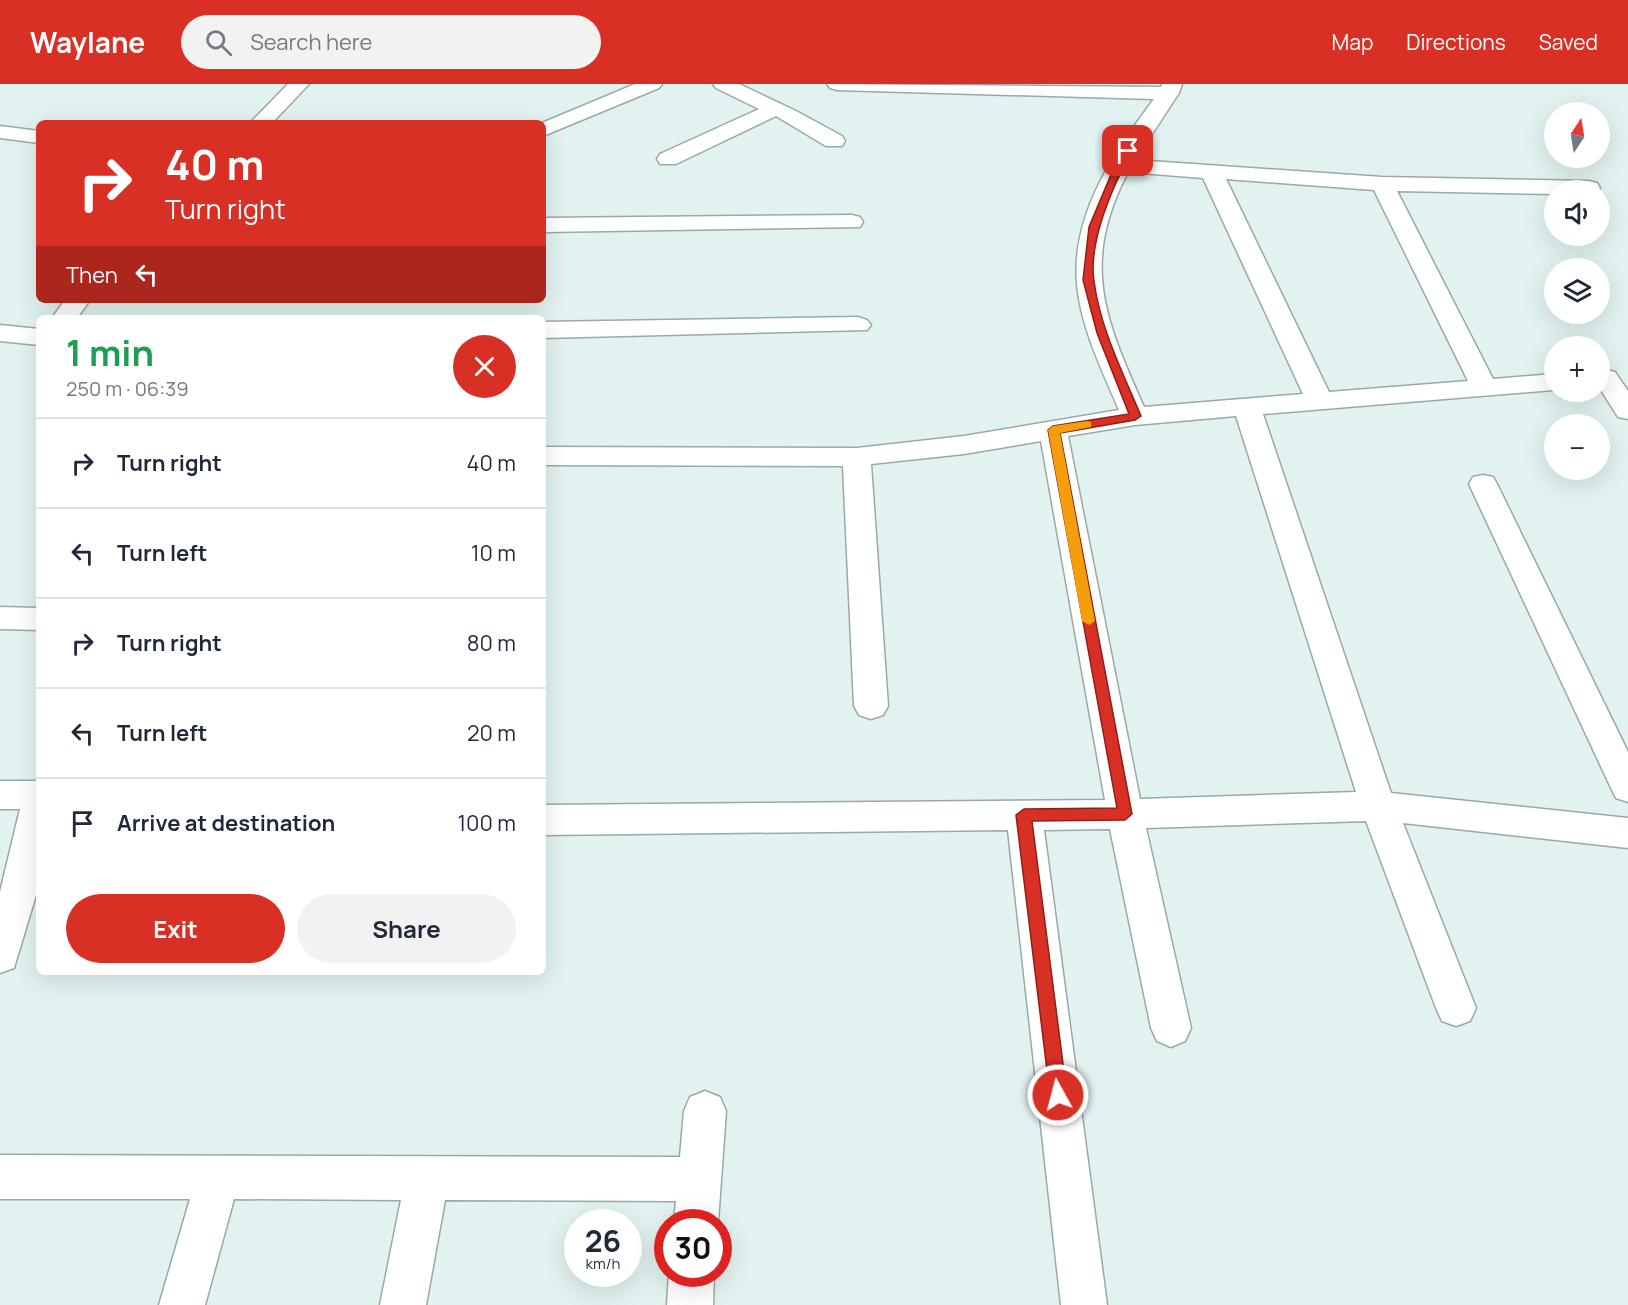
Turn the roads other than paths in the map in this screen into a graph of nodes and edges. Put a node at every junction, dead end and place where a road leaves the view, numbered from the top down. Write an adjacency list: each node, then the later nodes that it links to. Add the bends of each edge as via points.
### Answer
1 (299, 84): 7 (street)
2 (652, 84): 8 (street)
3 (723, 84): 6 (street)
4 (837, 84): 5 (street)
5 (1170, 89): 13 (street)
6 (776, 109): 11 (street); 12 (street)
7 (263, 120)
8 (546, 129)
9 (0, 132): 10 (street)
10 (36, 136)
11 (834, 141)
12 (668, 159)
13 (1119, 165): 14 (street); 31 (street, via 1094,227 1088,280 1102,333)
14 (1211, 171): 15 (street); 28 (street)
15 (1382, 184): 16 (street); 27 (street)
16 (1544, 187)
17 (852, 222): 18 (street)
18 (546, 225)
19 (76, 303): 20 (street)
20 (66, 315)
21 (858, 325): 22 (street)
22 (546, 330)
23 (0, 333): 24 (street)
24 (36, 337)
25 (1611, 378): 30 (street)
26 (1544, 383): 27 (street)
27 (1484, 386): 28 (street)
28 (1319, 400): 29 (street)
29 (1247, 407): 31 (street); 42 (street)
30 (1628, 411)
31 (1135, 416): 32 (street)
32 (1053, 430): 34 (street); 43 (street)
33 (546, 456): 34 (street)
34 (856, 457): 38 (street)
35 (1483, 484): 39 (street)
36 (0, 618): 37 (street)
37 (36, 619)
38 (871, 706)
39 (1628, 788)
40 (0, 795): 41 (street)
41 (36, 795)
42 (1378, 806): 43 (street); 47 (street); 50 (street)
43 (1125, 814): 44 (street); 51 (street)
44 (1024, 815): 45 (street); 62 (street)
45 (546, 820)
46 (36, 832): 48 (street)
47 (1628, 833)
48 (34, 851): 49 (street)
49 (0, 956)
50 (1456, 1008)
51 (1172, 1028)
52 (705, 1111): 56 (street)
53 (0, 1177): 54 (street)
54 (218, 1177): 55 (street); 59 (street)
55 (427, 1178): 56 (street); 60 (street)
56 (700, 1179): 57 (street)
57 (697, 1209)
58 (691, 1287): 61 (street)
59 (182, 1305)
60 (404, 1305)
61 (690, 1305)
62 (1084, 1305)

